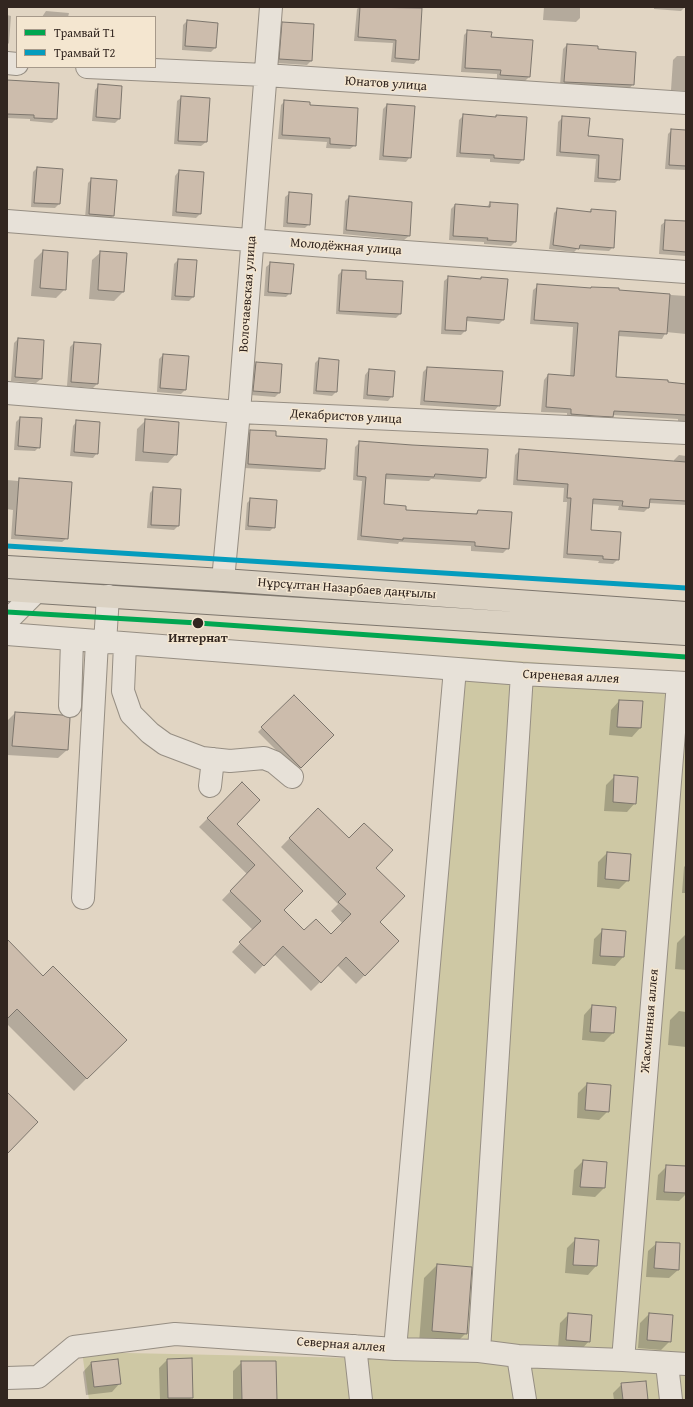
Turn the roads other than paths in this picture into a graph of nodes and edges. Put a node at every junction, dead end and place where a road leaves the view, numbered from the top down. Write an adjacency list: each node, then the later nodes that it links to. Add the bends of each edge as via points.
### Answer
1 (271, 7): 3 (street, Волочаевская улица)
2 (107, 68): 3 (street, Юнатов улица)
3 (265, 76): 4 (street, Юнатов улица); 6 (street, Волочаевская улица)
4 (686, 104)
5 (7, 221): 6 (street, Молодёжная улица)
6 (252, 240): 7 (street, Молодёжная улица); 9 (street, Волочаевская улица)
7 (686, 272)
8 (7, 393): 9 (street, Декабристов улица)
9 (239, 412): 10 (street, Декабристов улица); 12 (street, Волочаевская улица)
10 (686, 433)
11 (7, 568): 12 (main road, Нұрсұлтан Назарбаев даңғылы)
12 (223, 580): 16 (main road, Нұрсұлтан Назарбаев даңғылы)
13 (7, 590): 14 (main road, Нұрсұлтан Назарбаев даңғылы)
14 (36, 592): 15 (main road, Нұрсұлтан Назарбаев даңғылы); 17 (street)
15 (108, 596): 19 (main road, Нұрсұлтан Назарбаев даңғылы); 21 (street)
16 (686, 613)
17 (7, 621)
18 (7, 634): 20 (street, Сиреневая аллея)
19 (686, 634)
20 (72, 640): 21 (street, Сиреневая аллея); 25 (street)
21 (109, 643): 22 (street, Сиреневая аллея); 26 (street, via 131,714 165,744 202,758); 29 (street)
22 (455, 669): 23 (street, Сиреневая аллея); 31 (street)
23 (522, 674): 24 (street, Сиреневая аллея); 32 (street)
24 (682, 683): 34 (street, Жасминная аллея)
25 (70, 706)
26 (212, 759): 27 (street, via 230,761 264,758 274,762); 28 (street)
27 (292, 777)
28 (210, 786)
29 (83, 898)
30 (355, 1346): 31 (street, Северная аллея); 36 (street, Северная аллея, via 175,1334 74,1347 38,1377); 37 (street)
31 (395, 1349): 32 (street, Северная аллея)
32 (479, 1351): 33 (street, Северная аллея)
33 (518, 1356): 34 (street, Северная аллея); 38 (street)
34 (623, 1360): 35 (street, Северная аллея)
35 (676, 1364): 39 (street)
36 (7, 1378)
37 (361, 1400)
38 (525, 1400)
39 (671, 1400)

